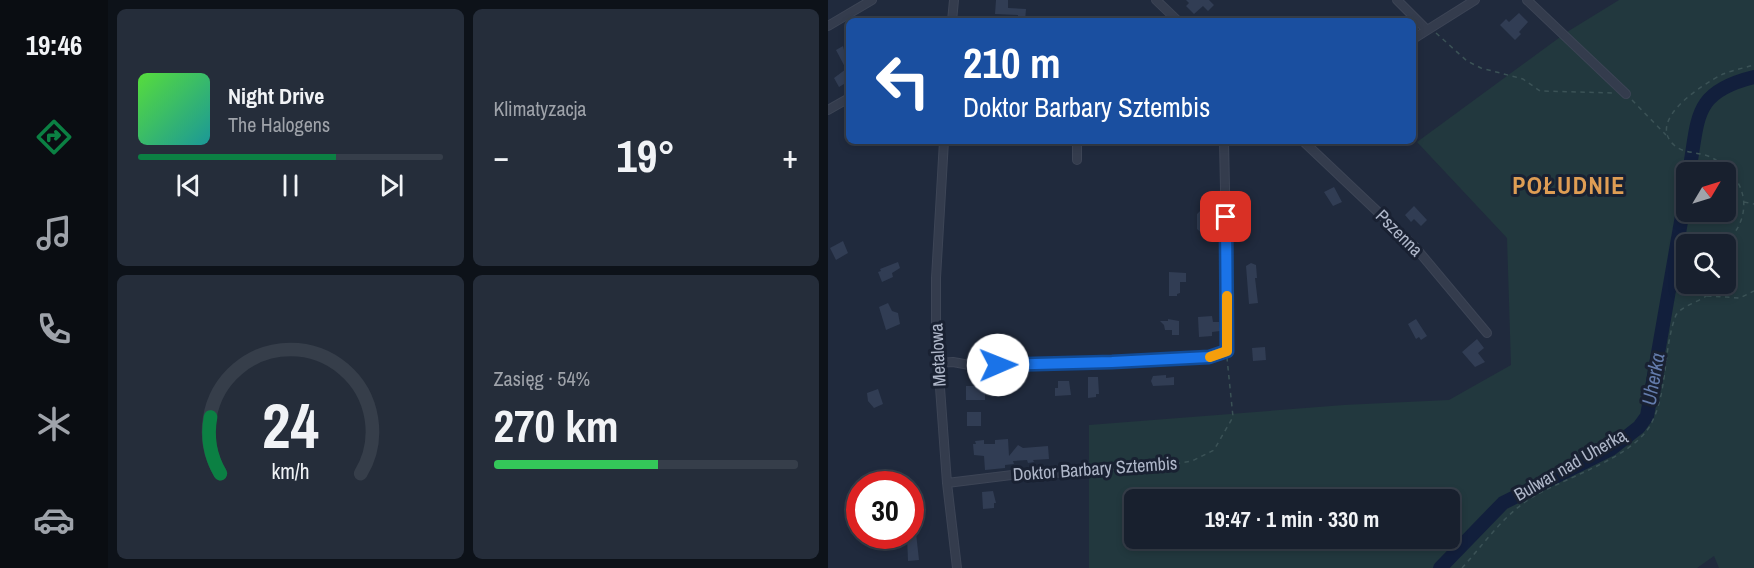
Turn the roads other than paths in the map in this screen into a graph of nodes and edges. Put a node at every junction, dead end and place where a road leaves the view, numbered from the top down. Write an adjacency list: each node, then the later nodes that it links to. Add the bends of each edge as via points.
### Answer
1 (872, 0): 11 (street)
2 (954, 0): 7 (street)
3 (1156, 0): 8 (street)
4 (1397, 0): 9 (street)
5 (1475, 0): 12 (street)
6 (1527, 0): 14 (street)
7 (952, 18)
8 (1175, 18)
9 (1415, 18)
10 (1416, 19): 12 (street)
11 (828, 26)
12 (1427, 30): 13 (street)
13 (1416, 37)
14 (1626, 94)
15 (846, 100): 16 (street)
16 (828, 110)
17 (944, 144): 23 (street, Metalowa, via 936,278)
18 (1077, 144): 21 (street)
19 (1224, 144): 23 (street, via 1227,351 1209,357 1112,362 975,366)
20 (1306, 144): 22 (street, Pszenna, via 1415,247)
21 (1077, 160)
22 (1487, 333)
23 (938, 363): 25 (street, Metalowa)
24 (1078, 472): 25 (street, Doktor Barbary Sztembis)
25 (947, 483): 26 (street, Metalowa)
26 (957, 568)

